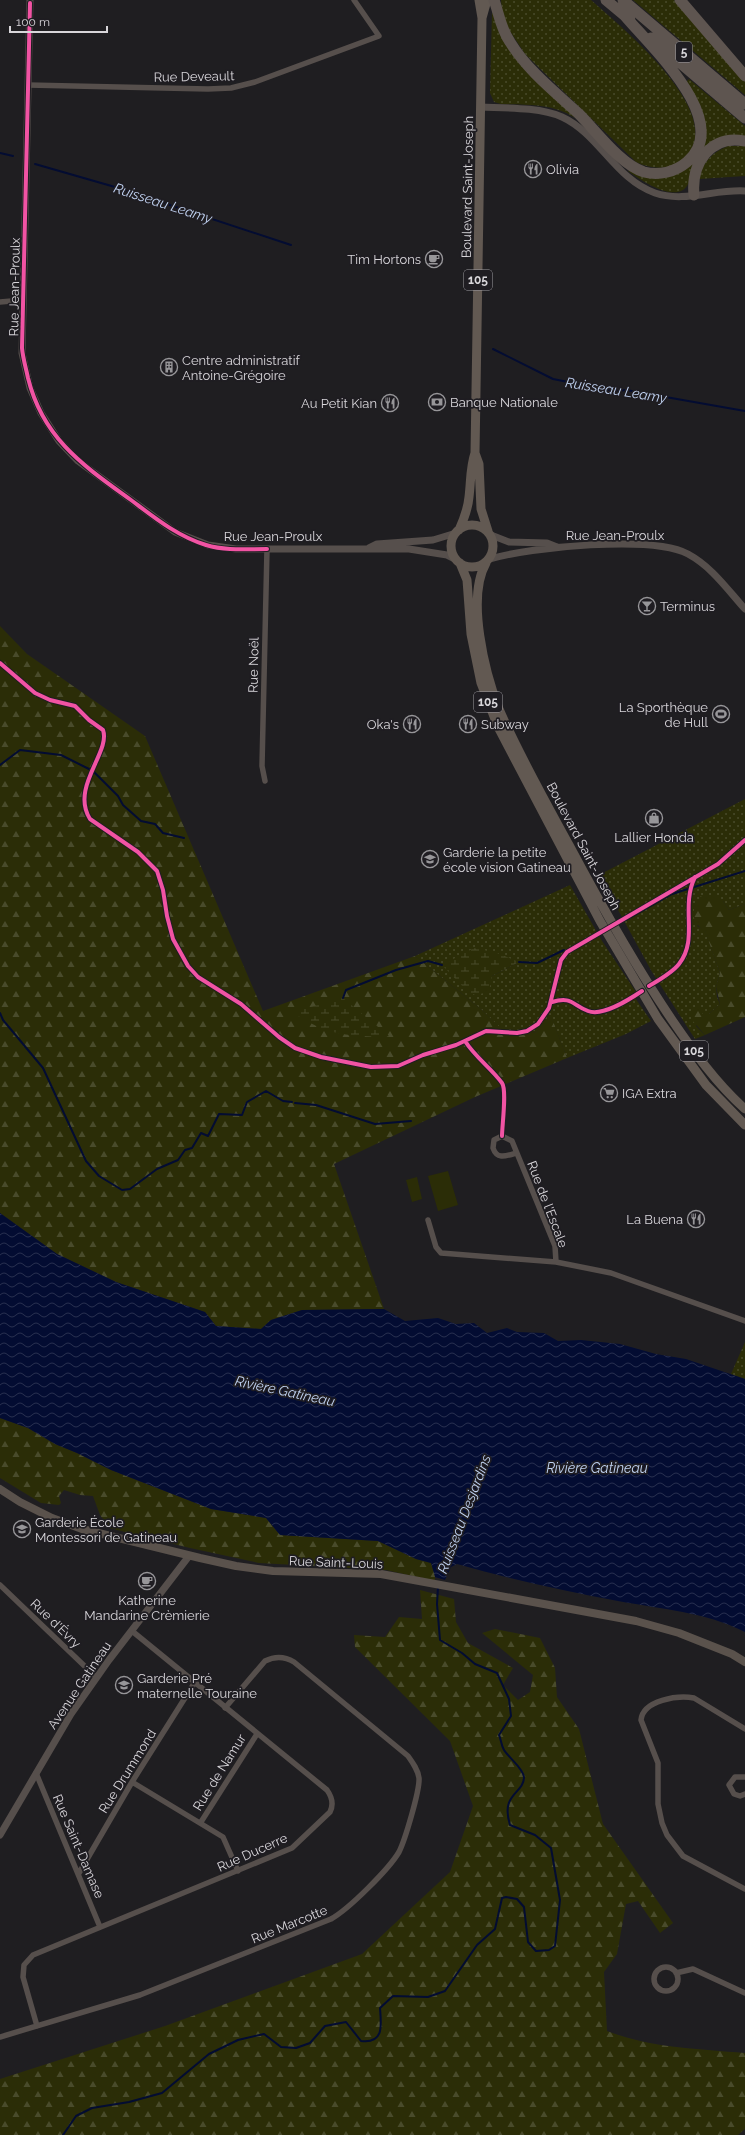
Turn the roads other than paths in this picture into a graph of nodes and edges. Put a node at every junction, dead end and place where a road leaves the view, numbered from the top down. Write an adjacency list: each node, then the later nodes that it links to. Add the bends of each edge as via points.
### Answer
1 (354, 0): 12 (street, Rue Deveault, via 379,36 242,86 208,90)
2 (479, 0): 10 (main road, Boulevard Saint-Joseph / 105)
3 (488, 0): 10 (main road, Boulevard Saint-Joseph / 105)
4 (494, 0): 9 (highway, via 504,32 521,57 624,159 646,172 659,174 672,171 689,160 698,147 701,133 698,114 682,83)
5 (606, 0): 9 (highway, 5)
6 (623, 0): 13 (highway, 5)
7 (680, 0): 11 (highway)
8 (30, 1): 12 (street, Rue Jean-Proulx)
9 (625, 16): 15 (highway, 5)
10 (482, 18): 14 (main road, Boulevard Saint-Joseph / 105)
11 (745, 76)
12 (28, 85): 19 (street, Rue Jean-Proulx)
13 (745, 104)
14 (481, 107): 18 (street, via 542,112 562,117 579,128 621,172 642,187 665,195); 21 (main road, Boulevard Saint-Joseph / 105)
15 (745, 118)
16 (745, 141): 18 (highway, via 724,142 704,154 695,172)
17 (745, 191): 18 (street)
18 (694, 195)
19 (23, 300): 20 (street); 26 (street, Rue Jean-Proulx, via 22,353 30,388 45,420 68,452 156,519 183,536 217,547)
20 (0, 302)
21 (475, 453): 22 (main road, Boulevard Saint-Joseph / 105, via 471,465 466,512); 23 (main road, Boulevard Saint-Joseph / 105, via 479,464 481,509)
22 (457, 531): 23 (main road, via 470,525 477,525); 25 (street, Rue Jean-Proulx, via 432,540 377,544); 27 (main road, 105, via 451,544)
23 (490, 533): 24 (street, Rue Jean-Proulx, via 509,542 547,543); 28 (main road, 105, via 494,549)
24 (558, 547): 28 (street, Rue Jean-Proulx, via 518,552); 29 (street, Rue Jean-Proulx, via 652,545 680,550 705,565)
25 (368, 548): 26 (street, Rue Jean-Proulx); 27 (street, Rue Jean-Proulx, via 421,550 447,555)
26 (266, 549): 30 (street, Rue Noël, via 262,766)
27 (458, 561): 28 (main road, via 473,568); 32 (main road, Boulevard Saint-Joseph / 105, via 467,580 471,634 482,684 498,727 600,921 658,1019 706,1085)
28 (488, 561): 31 (main road, Boulevard Saint-Joseph / 105, via 480,575 478,589 479,625 499,709 571,850 634,962 700,1060)
29 (745, 609)
30 (265, 782)
31 (745, 1109)
32 (745, 1124)
33 (516, 1154): 33 (street, Rue de l'Escale, via 512,1142 506,1137 494,1140 493,1148 498,1156); 35 (street, Rue de l'Escale, via 555,1246)
34 (428, 1220): 35 (street, via 436,1247 441,1254)
35 (556, 1262): 36 (street, via 629,1278)
36 (745, 1321)
37 (0, 1489): 38 (main road, Rue Saint-Louis, via 52,1518 82,1529)
38 (189, 1556): 40 (street, Avenue Gatineau); 41 (main road, Rue Saint-Louis, via 259,1570 371,1573 636,1621 679,1633 732,1654)
39 (0, 1585): 42 (street, Rue d'Évry)
40 (132, 1631): 42 (street, Avenue Gatineau); 43 (street, Rue Ducerre)
41 (745, 1662)
42 (96, 1677): 47 (street, Avenue Gatineau)
43 (195, 1682): 44 (street, Rue Ducerre); 49 (street, Rue Drummond)
44 (225, 1708): 46 (street, Rue Ducerre); 59 (street, Rue Marcotte, via 265,1661 279,1657 294,1662 413,1762 419,1783 400,1851 343,1911 331,1918 140,1995)
45 (745, 1729): 55 (street, via 694,1698 686,1696 675,1696 645,1710 641,1720 658,1763 658,1804 667,1835 683,1856)
46 (256, 1734): 51 (street, Rue de Namur); 53 (street, Rue Ducerre, via 327,1790 332,1798 332,1808 296,1845)
47 (36, 1774): 52 (street, Avenue Gatineau); 54 (street, Rue Saint-Damase)
48 (745, 1777): 50 (street, via 735,1777 730,1785 734,1794)
49 (132, 1782): 51 (street); 54 (street, Rue Drummond)
50 (745, 1794)
51 (201, 1822): 53 (street, via 225,1840)
52 (0, 1835)
53 (238, 1870): 56 (street, Rue Ducerre)
54 (79, 1873): 56 (street, Rue Saint-Damase)
55 (745, 1889)
56 (100, 1927): 59 (street, Rue Ducerre, via 39,1952 24,1965 23,1977)
57 (676, 1973): 57 (street, via 667,1967 660,1969 655,1974 655,1985 662,1990 673,1988 677,1981); 58 (street, via 693,1970)
58 (745, 1993)
59 (37, 2026): 60 (street, Rue Marcotte)
60 (0, 2037)

